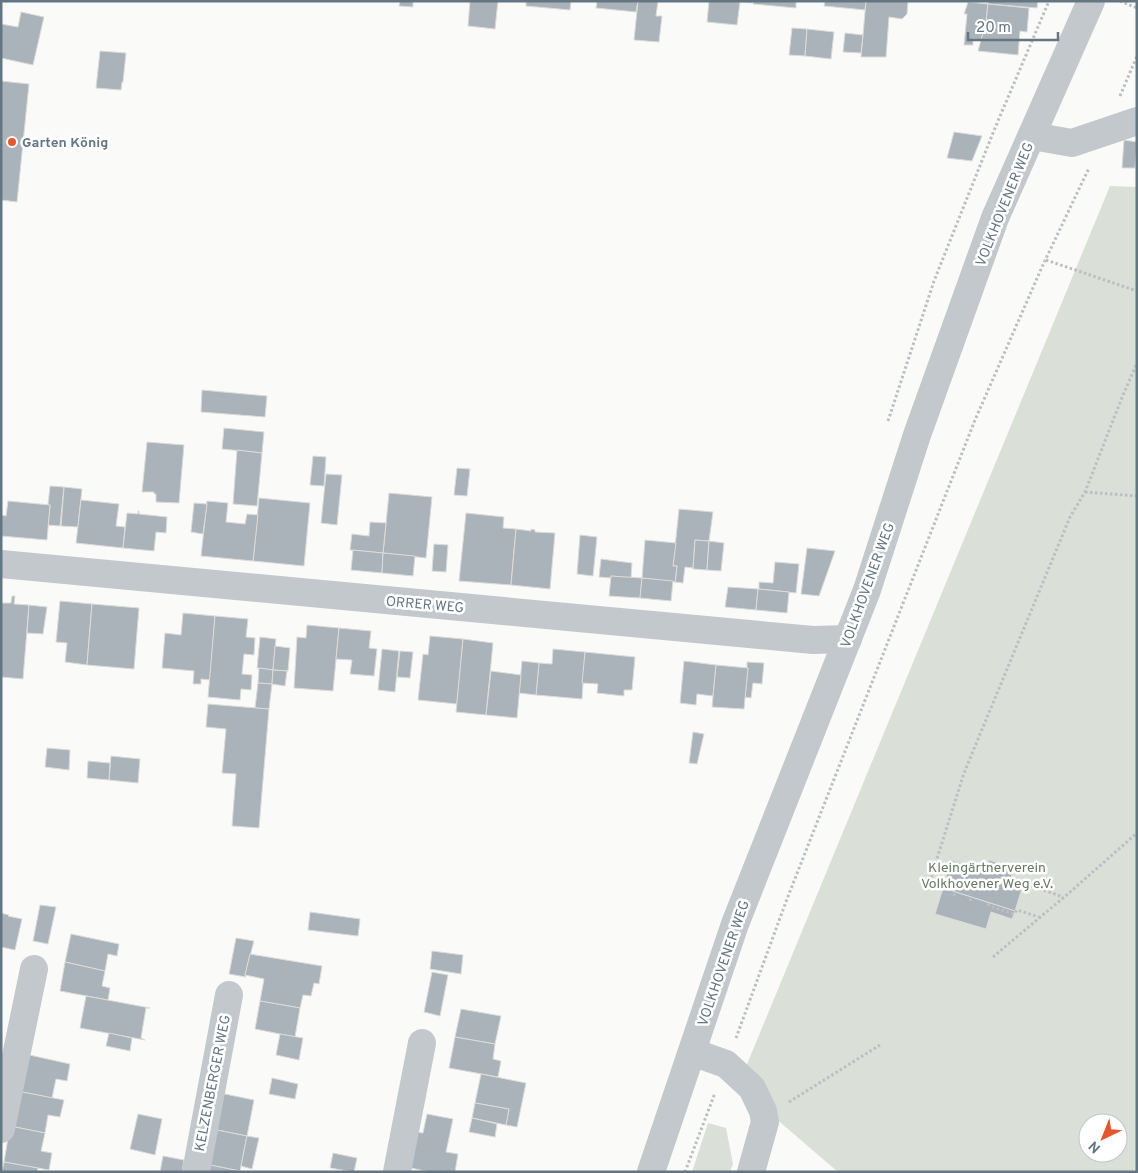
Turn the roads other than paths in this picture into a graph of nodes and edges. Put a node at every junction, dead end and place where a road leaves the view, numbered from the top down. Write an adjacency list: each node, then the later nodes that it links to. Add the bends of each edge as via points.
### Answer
1 (1091, 1): 3 (street, VOLKHOVENER WEG)
2 (1137, 121): 3 (street, via 1072,143)
3 (1032, 136): 5 (street, VOLKHOVENER WEG, via 989,236 917,435 868,590)
4 (1, 564): 5 (street, ORRER WEG, via 803,639)
5 (848, 639): 9 (street, VOLKHOVENER WEG, via 735,924)
6 (34, 968): 10 (street)
7 (229, 995): 11 (street, KELZENBERGER WEG)
8 (422, 1043): 12 (street)
9 (692, 1052): 13 (street, VOLKHOVENER WEG); 14 (street, via 726,1064 752,1088 765,1122)
10 (1, 1129)
11 (196, 1172)
12 (397, 1172)
13 (651, 1172)
14 (751, 1172)

